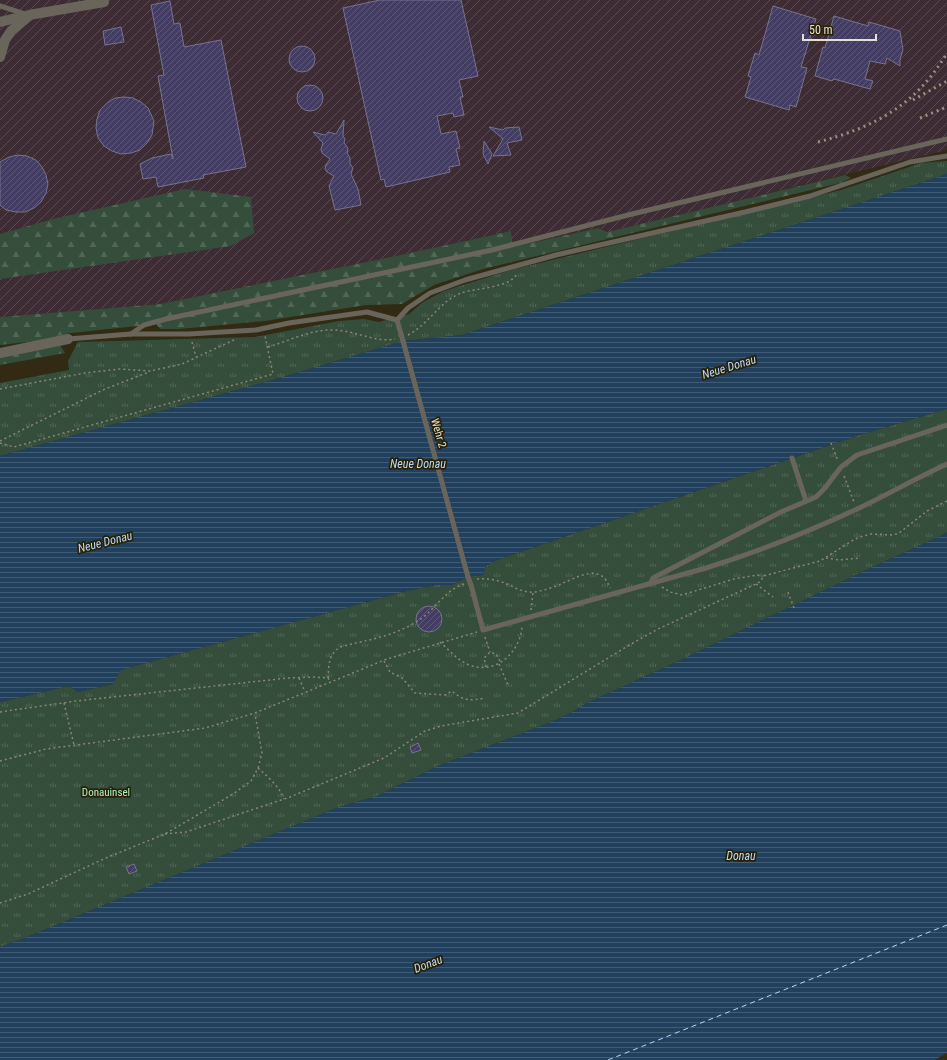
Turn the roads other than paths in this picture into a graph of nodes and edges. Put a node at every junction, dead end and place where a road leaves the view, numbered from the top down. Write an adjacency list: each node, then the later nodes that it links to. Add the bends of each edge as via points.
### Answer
1 (104, 2): 3 (street)
2 (0, 6): 3 (lane)
3 (30, 15): 4 (street); 5 (street, via 4,40)
4 (0, 22)
5 (0, 57)
6 (947, 139): 9 (lane, via 492,250 166,319 144,325)
7 (947, 156): 8 (lane, via 910,162 803,197 745,212 556,255 465,280 430,293 408,308)
8 (397, 320): 9 (lane, via 367,312 263,328 189,334); 16 (lane, Wehr 2, bridge, via 483,630)
9 (131, 334): 10 (lane)
10 (68, 339): 11 (street)
11 (0, 353)
12 (947, 425): 15 (lane, via 857,456 841,467 816,497)
13 (792, 458): 15 (lane)
14 (947, 464): 16 (lane, via 857,509 768,547)
15 (806, 501): 16 (lane, via 653,578)
16 (650, 584)

